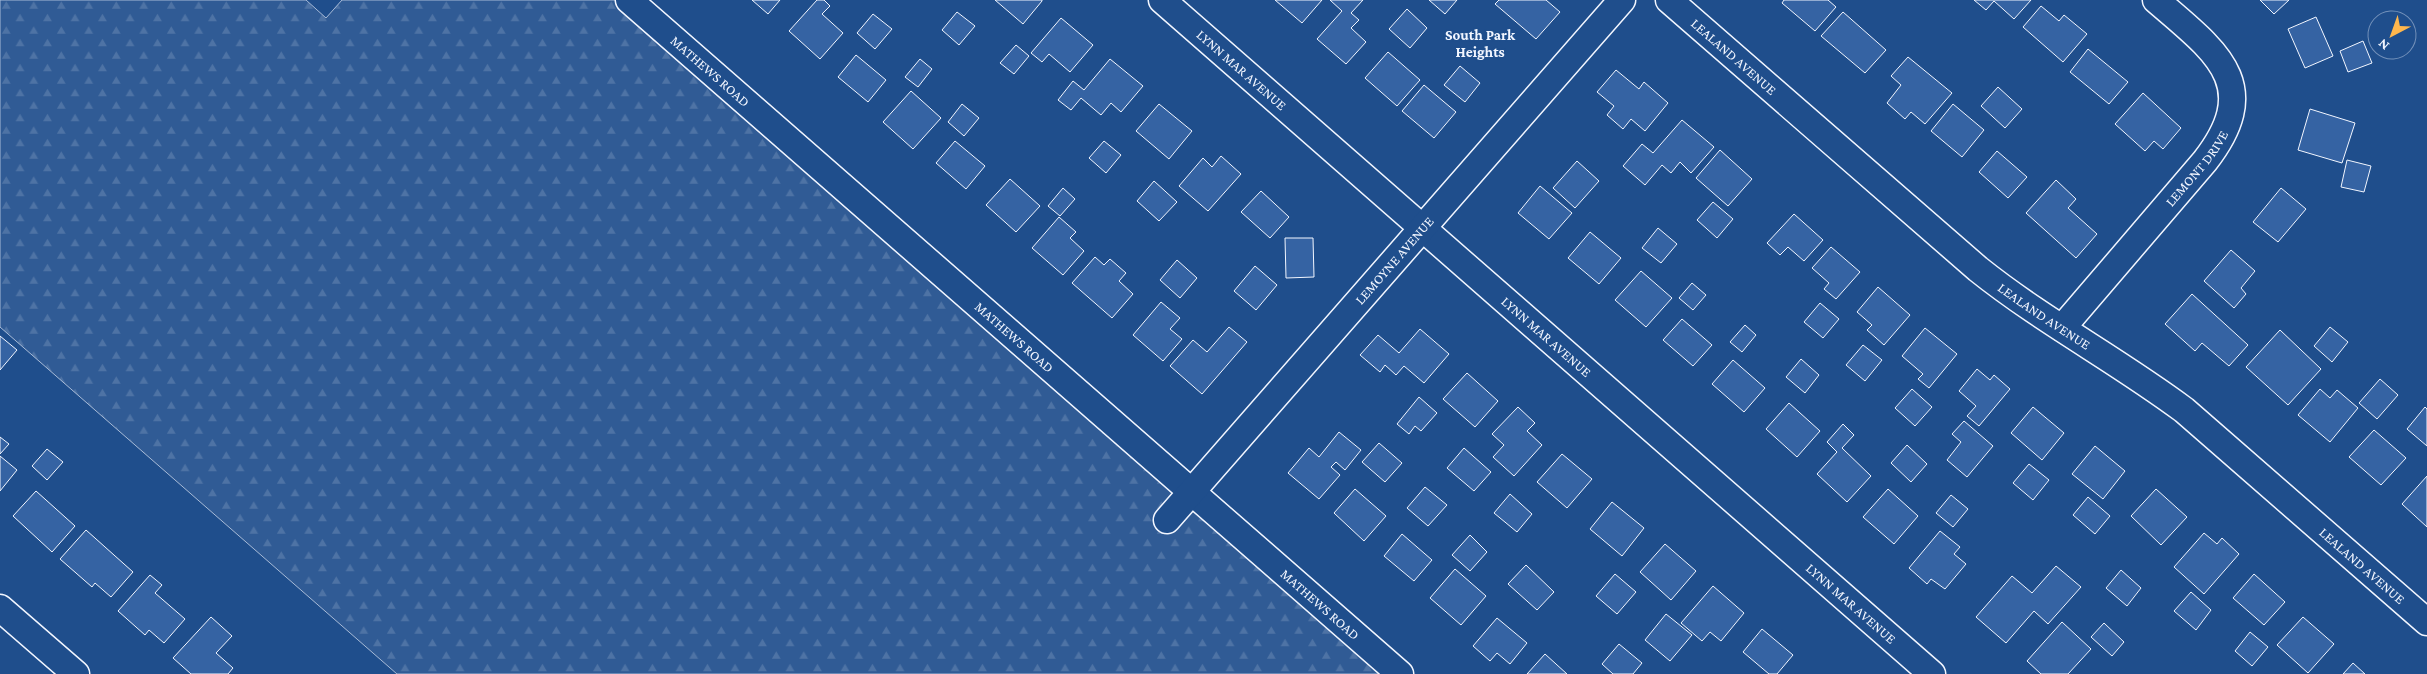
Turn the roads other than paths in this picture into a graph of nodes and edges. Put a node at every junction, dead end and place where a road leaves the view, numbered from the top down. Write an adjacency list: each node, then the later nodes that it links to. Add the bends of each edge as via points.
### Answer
1 (630, 0): 8 (street, MATHEWS ROAD)
2 (1162, 0): 6 (street, LYNN MAR AVENUE)
3 (1622, 0): 6 (street, LEMOYNE AVENUE)
4 (1670, 0): 7 (street, LEALAND AVENUE, via 1978,269)
5 (2156, 0): 7 (street, LEMONT DRIVE, via 2201,39 2222,63 2233,99 2229,123 2221,141 2205,161)
6 (1422, 228): 8 (street, LEMOYNE AVENUE); 14 (street, LYNN MAR AVENUE)
7 (2062, 328): 11 (street, LEALAND AVENUE, via 2184,410)
8 (1191, 492): 9 (street, LEMOYNE AVENUE); 13 (street, MATHEWS ROAD)
9 (1167, 520)
10 (0, 608): 12 (street)
11 (2427, 622)
12 (76, 674)
13 (1400, 674)
14 (1932, 674)

